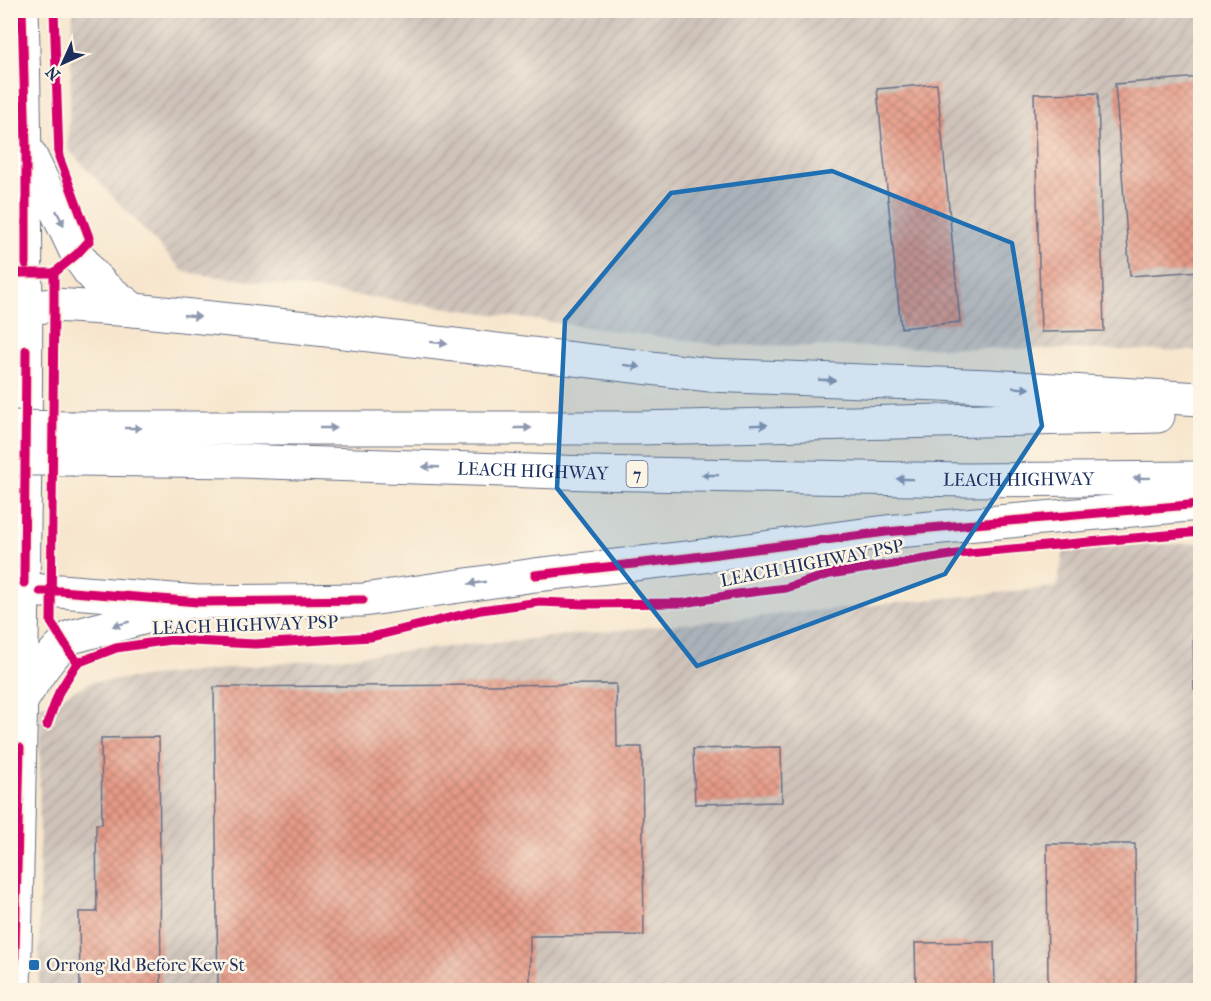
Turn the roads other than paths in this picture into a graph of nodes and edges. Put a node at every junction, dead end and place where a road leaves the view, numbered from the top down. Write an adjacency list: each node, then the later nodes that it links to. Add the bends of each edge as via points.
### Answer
1 (21, 10): 2 (highway)
2 (26, 147): 3 (highway, one-way to 3, via 77,254 105,288); 4 (highway)
3 (134, 310): 4 (highway, via 54,304); 7 (highway, one-way to 7, via 710,375)
4 (18, 313): 6 (highway)
5 (10, 349): 6 (highway)
6 (26, 380): 14 (highway)
7 (1200, 399)
8 (1200, 414): 10 (highway, LEACH HIGHWAY / 7, one-way to 8)
9 (10, 427): 10 (highway, LEACH HIGHWAY / 7, bridge)
10 (74, 443): 11 (highway, LEACH HIGHWAY / 7, bridge); 12 (highway, LEACH HIGHWAY / 7, one-way to 10, via 942,480 589,473 242,460)
11 (10, 459)
12 (1200, 477)
13 (1200, 504): 16 (highway, one-way to 16, via 886,532 363,600)
14 (17, 517): 15 (highway)
15 (17, 582): 16 (highway, via 40,591); 17 (highway)
16 (198, 602): 17 (highway, one-way to 17, via 71,637 45,665)
17 (22, 700): 18 (highway)
18 (14, 990)

